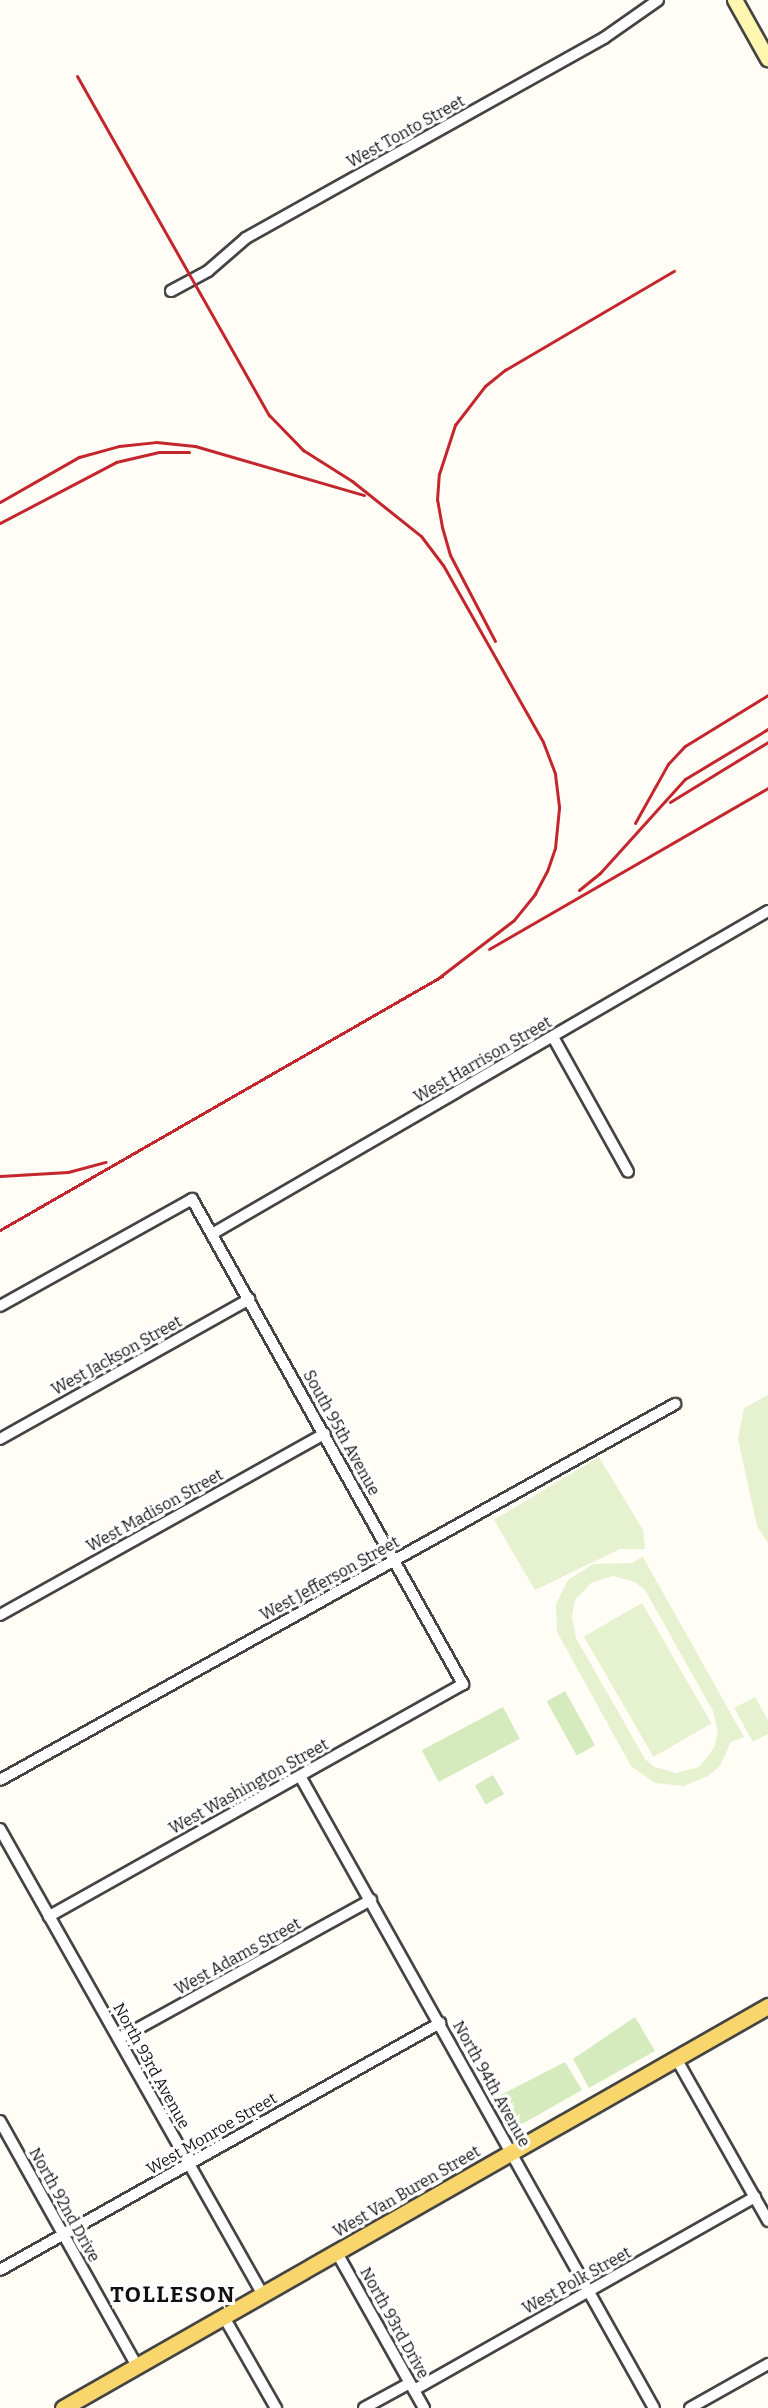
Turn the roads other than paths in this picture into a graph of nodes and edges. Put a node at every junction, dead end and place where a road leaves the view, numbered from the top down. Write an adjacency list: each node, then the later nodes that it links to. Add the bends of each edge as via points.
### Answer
1 (658, 0): 4 (street, West Tonto Street, via 604,38 246,238 208,271)
2 (735, 0): 3 (main road)
3 (768, 59)
4 (171, 291)
5 (768, 911): 6 (street, West Harrison Street)
6 (553, 1037): 7 (street); 8 (street, West Harrison Street)
7 (628, 1172)
8 (212, 1234): 9 (street, South 95th Avenue); 10 (street, South 95th Avenue, via 192,1198)
9 (249, 1299): 12 (street, South 95th Avenue); 13 (street, West Jackson Street)
10 (0, 1306)
11 (675, 1404): 14 (street, West Jefferson Street)
12 (325, 1433): 14 (street, South 95th Avenue); 15 (street, West Madison Street)
13 (0, 1439)
14 (394, 1560): 16 (street, South 95th Avenue); 18 (street, West Jefferson Street)
15 (0, 1615)
16 (463, 1684): 17 (street, West Washington Street)
17 (300, 1776): 20 (street, North 94th Avenue); 21 (street, West Washington Street)
18 (0, 1780)
19 (0, 1829): 21 (street, North 93rd Avenue)
20 (371, 1900): 23 (street, North 94th Avenue); 24 (street, West Adams Street)
21 (49, 1916): 24 (street, North 93rd Avenue)
22 (768, 2006): 25 (main road, West Van Buren Street)
23 (440, 2023): 27 (street, North 94th Avenue); 28 (street, West Monroe Street)
24 (119, 2040): 28 (street, North 93rd Avenue)
25 (677, 2060): 27 (main road, West Van Buren Street); 29 (street)
26 (0, 2121): 31 (street, North 92nd Drive)
27 (513, 2153): 32 (main road, West Van Buren Street); 34 (street, North 94th Avenue)
28 (189, 2164): 31 (street, West Monroe Street); 35 (street, North 93rd Avenue)
29 (755, 2197): 30 (street); 34 (street, West Polk Street)
30 (768, 2221)
31 (63, 2235): 33 (street, West Monroe Street); 38 (street, North 92nd Drive)
32 (337, 2253): 35 (main road, West Van Buren Street); 39 (street, North 93rd Drive)
33 (0, 2271)
34 (589, 2292): 39 (street, West Polk Street); 44 (street, North 94th Avenue)
35 (263, 2295): 36 (main road, West Van Buren Street)
36 (224, 2317): 38 (main road, West Van Buren Street); 41 (street)
37 (768, 2364): 45 (street)
38 (137, 2366): 40 (main road, West Van Buren Street)
39 (412, 2386): 42 (street, West Polk Street); 43 (street, North 93rd Drive)
40 (63, 2408)
41 (276, 2408)
42 (364, 2408)
43 (424, 2408)
44 (654, 2408)
45 (690, 2408)

